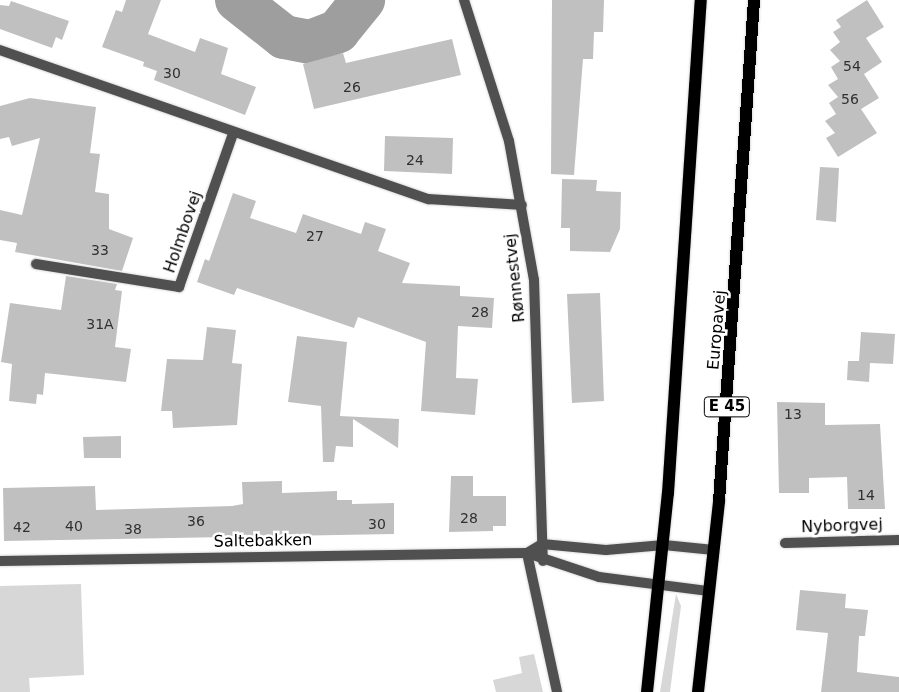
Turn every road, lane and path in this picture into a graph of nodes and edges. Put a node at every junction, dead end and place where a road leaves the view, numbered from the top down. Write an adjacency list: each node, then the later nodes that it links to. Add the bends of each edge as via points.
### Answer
1 (464, 0): 6 (street, Rønnestvej, via 509,140)
2 (700, 0): 11 (main road)
3 (754, 0): 12 (main road, Europavej / E 45, via 742,222)
4 (0, 50): 5 (street)
5 (233, 134): 6 (street, via 429,199); 7 (street, Holmbovej, via 179,287)
6 (522, 204): 10 (street, Rønnestvej, via 534,280)
7 (36, 264)
8 (899, 540): 9 (street, Nyborgvej)
9 (785, 543)
10 (542, 544): 11 (street, via 606,550); 13 (street); 15 (street, Rønnestvej)
11 (664, 545): 12 (street); 16 (main road)
12 (714, 550): 17 (main road, Europavej / E 45)
13 (527, 554): 14 (street, Saltebakken); 15 (street, Saltebakken); 18 (street)
14 (0, 561)
15 (543, 561): 16 (street, Saltebakken, via 599,577)
16 (660, 586): 17 (street, Saltebakken); 19 (main road)
17 (709, 591): 20 (main road, Europavej / E 45)
18 (557, 692)
19 (647, 692)
20 (698, 692)

